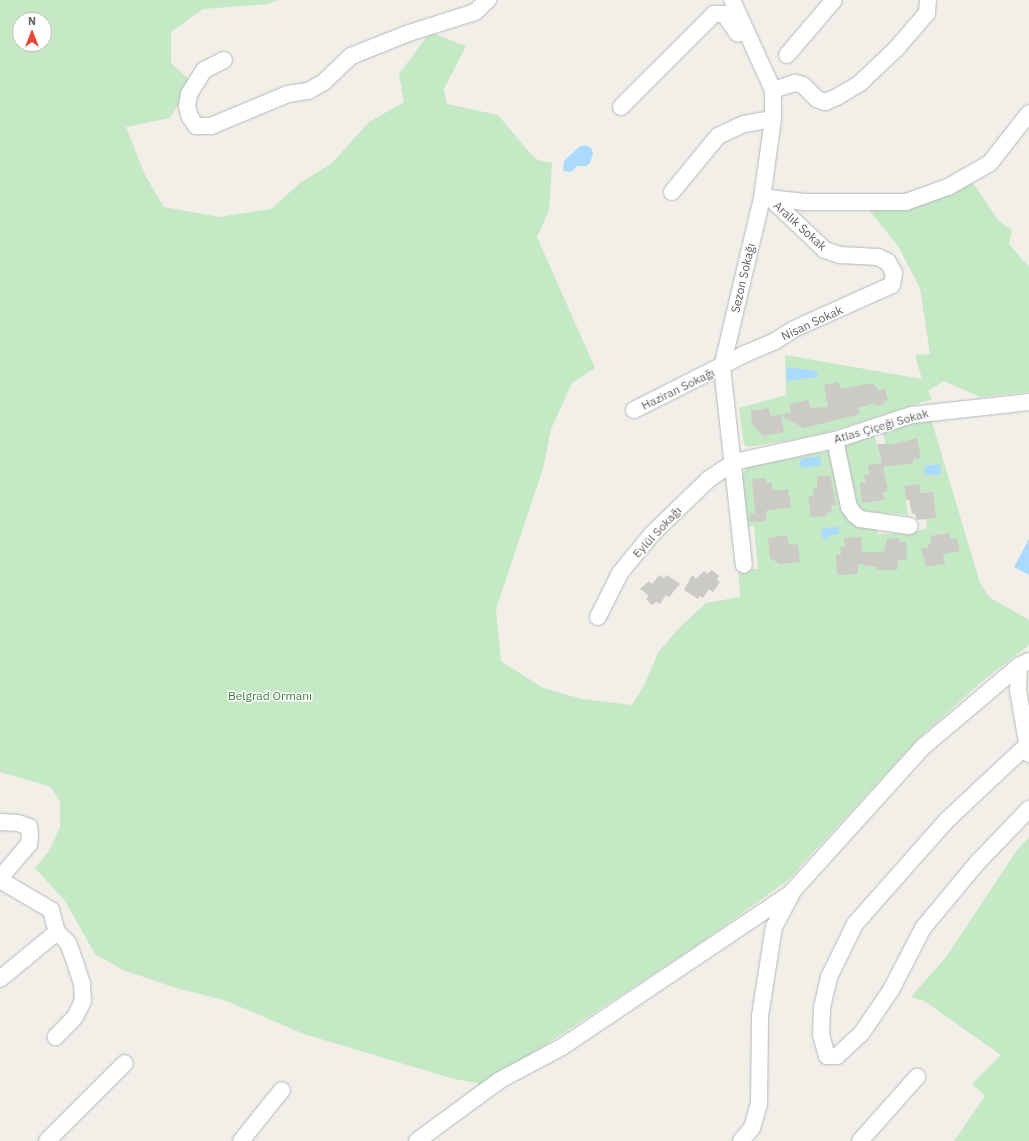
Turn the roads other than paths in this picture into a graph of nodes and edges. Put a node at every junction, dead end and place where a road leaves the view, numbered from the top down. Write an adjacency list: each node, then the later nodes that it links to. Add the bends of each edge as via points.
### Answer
1 (488, 0): 6 (street, via 475,12 409,33 351,56 324,82 308,91 288,94 211,126 196,126 190,118 187,106 189,94 204,70)
2 (732, 0): 7 (street, Sezon Sokağı)
3 (834, 0): 5 (street)
4 (928, 0): 7 (street, via 927,14 897,48 860,83 837,97 825,102 817,99 803,85 795,83)
5 (787, 55)
6 (224, 60)
7 (773, 90): 10 (street, Sezon Sokağı)
8 (621, 107): 10 (street, via 714,14 720,13 728,18 764,77 770,100)
9 (1029, 113): 12 (street, via 990,163 948,187 906,202 806,202)
10 (771, 120): 11 (street, via 736,126 718,136); 12 (street, Sezon Sokağı)
11 (672, 192)
12 (766, 198): 13 (street, Aralık Sokak, via 825,250 840,255 878,256 888,262); 14 (street, Sezon Sokağı)
13 (894, 273): 14 (street, Nisan Sokak, via 892,285 794,329)
14 (722, 368): 16 (street, Haziran Sokağı); 18 (street, Sezon Sokağı)
15 (1029, 402): 17 (street, Atlas Çiçeği Sokak, via 912,415)
16 (634, 410)
17 (835, 440): 18 (street, Atlas Çiçeği Sokak); 19 (street, via 849,507 854,514 860,519)
18 (734, 462): 20 (street, Sezon Sokağı, via 732,479); 21 (street, Eylül Sokağı, via 709,479 652,534 620,573)
19 (910, 526)
20 (744, 565)
21 (598, 617)
22 (1024, 663): 23 (street, via 1018,690 1025,718); 27 (street, via 923,747)
23 (1028, 750): 24 (street, via 947,820 855,924 829,977 822,1008 821,1035 827,1056 842,1052 861,1034 891,990 923,928 978,862)
24 (1029, 809)
25 (0, 822): 26 (street, via 18,823 29,827 30,835 29,844)
26 (0, 879): 28 (street, via 51,910)
27 (791, 893): 36 (street, via 562,1047 500,1080); 37 (street, via 774,927 760,1016 759,1104 752,1128)
28 (57, 932): 29 (street); 30 (street, via 68,943 82,983 83,1001 75,1017)
29 (0, 979)
30 (56, 1037)
31 (125, 1063): 34 (street)
32 (917, 1078): 38 (street)
33 (282, 1090): 35 (street)
34 (47, 1141)
35 (240, 1141)
36 (417, 1141)
37 (741, 1141)
38 (860, 1141)

